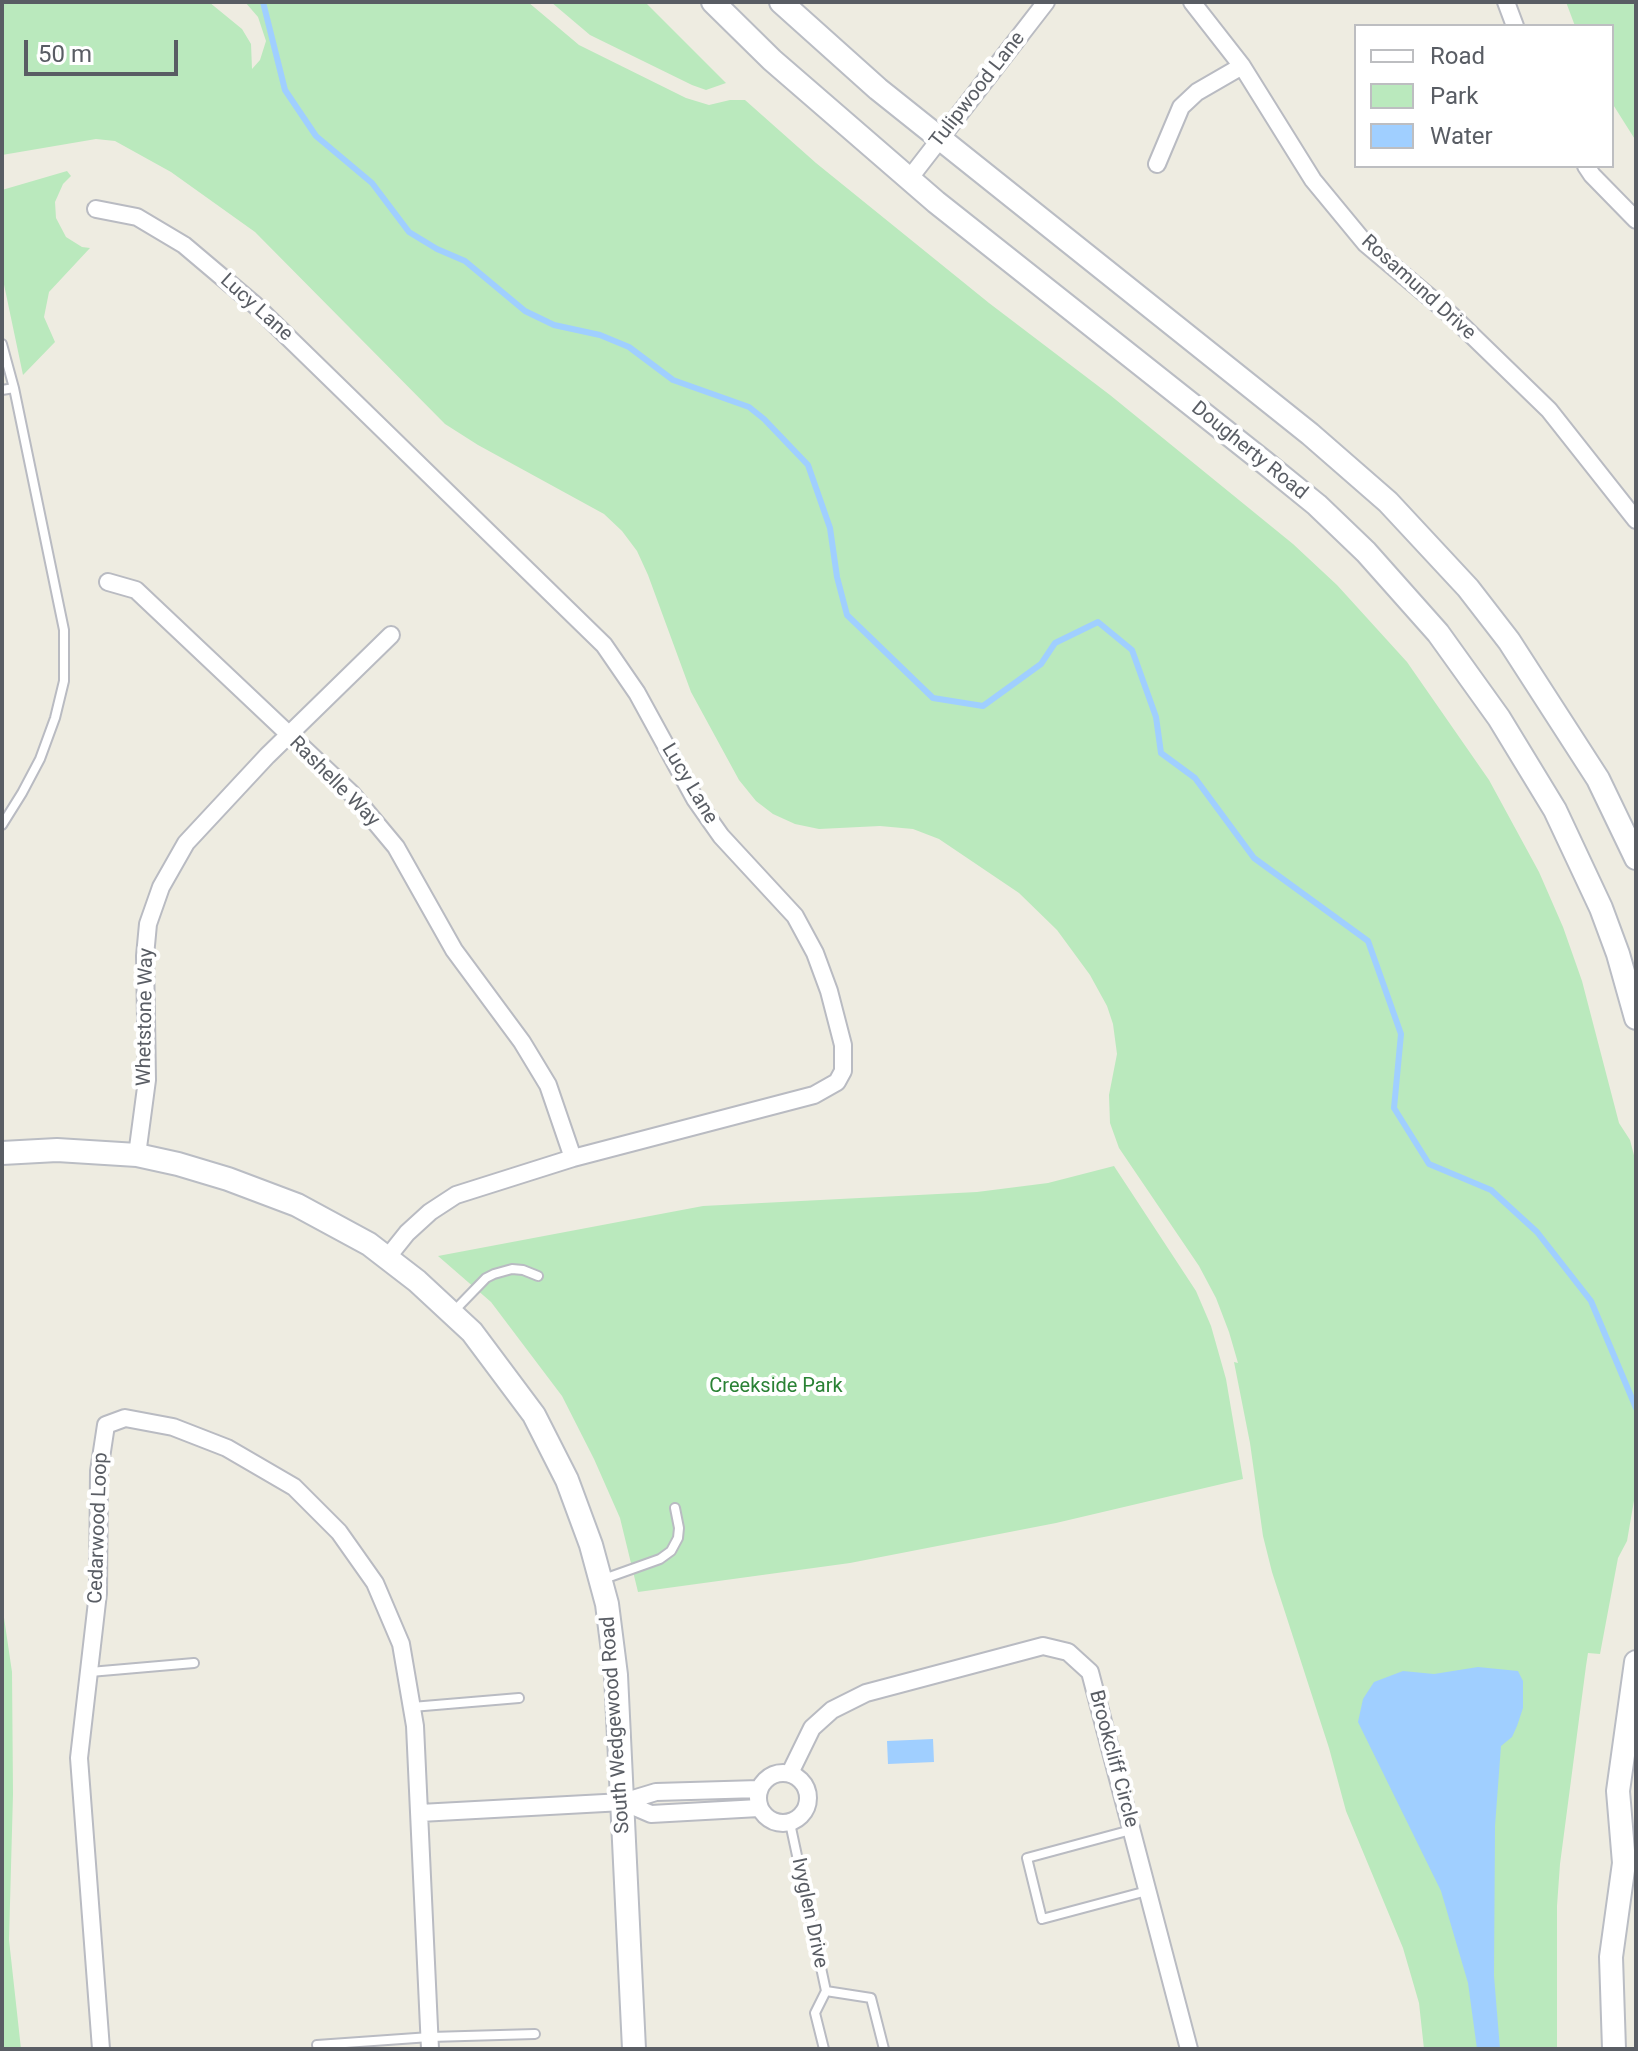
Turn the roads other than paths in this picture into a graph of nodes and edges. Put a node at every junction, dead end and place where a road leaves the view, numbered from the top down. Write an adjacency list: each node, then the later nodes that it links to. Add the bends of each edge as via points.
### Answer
1 (713, 2): 11 (main road, Dougherty Road)
2 (781, 2): 8 (main road)
3 (1046, 2): 8 (street, Tulipwood Lane)
4 (1192, 2): 7 (street, Rosamund Drive)
5 (1506, 2): 6 (street)
6 (1514, 24)
7 (1242, 66): 9 (street, via 1181,107); 17 (street, Rosamund Drive, via 1313,180 1365,243 1452,316 1549,410)
8 (939, 139): 11 (street, Tulipwood Lane); 22 (main road, via 1388,502 1509,641 1598,779)
9 (1157, 164)
10 (1587, 168): 13 (street)
11 (909, 179): 23 (main road, Dougherty Road, via 1317,505 1438,633 1499,718 1555,810 1601,908)
12 (96, 209): 26 (street, Lucy Lane, via 137,217 184,245 255,305 604,645 695,799 721,836 795,916 815,953 843,1045 843,1071 837,1082 814,1095)
13 (1636, 220)
14 (2, 344): 15 (lane)
15 (14, 388): 16 (lane); 21 (lane, via 64,630 64,681 40,759)
16 (2, 390)
17 (1636, 520)
18 (108, 582): 20 (street, Rashelle Way, via 136,590)
19 (391, 635): 20 (street, Whetstone Way)
20 (288, 736): 25 (street, Whetstone Way, via 186,843 161,887 148,924 145,956 147,1080); 26 (street, Rashelle Way, via 351,793 396,847 454,950 548,1085)
21 (2, 825)
22 (1636, 858)
23 (1636, 1018)
24 (2, 1153): 25 (main road, South Wedgewood Road)
25 (137, 1155): 27 (main road, South Wedgewood Road, via 215,1175 297,1205)
26 (573, 1158): 27 (street, Lucy Lane, via 456,1195 430,1212)
27 (387, 1258): 29 (main road, South Wedgewood Road)
28 (538, 1276): 29 (lane, via 512,1269 494,1274)
29 (452, 1314): 31 (main road, South Wedgewood Road, via 472,1332 534,1415 567,1480)
30 (675, 1508): 31 (lane, via 679,1528 671,1551)
31 (601, 1581): 39 (main road, South Wedgewood Road, via 616,1675)
32 (1636, 1662): 54 (main road, via 1618,1791 1624,1863 1611,1957)
33 (194, 1663): 34 (lane)
34 (89, 1672): 36 (street, Cedarwood Loop, via 106,1425 133,1418 227,1448 294,1487 339,1532 375,1583 401,1644); 49 (street, Cedarwood Loop, via 79,1758)
35 (519, 1698): 36 (lane)
36 (411, 1707): 41 (street, Cedarwood Loop)
37 (790, 1773): 38 (street, via 775,1774); 42 (street, via 803,1782 808,1798 803,1813); 43 (street, Brookcliff Circle, via 812,1728 832,1710 866,1693 1043,1646 1068,1652 1090,1672)
38 (759, 1789): 39 (street, via 650,1793); 40 (street)
39 (623, 1802): 40 (street, via 651,1814); 41 (street); 50 (main road, South Wedgewood Road)
40 (759, 1808): 42 (street, via 775,1822)
41 (420, 1813): 47 (street, Cedarwood Loop)
42 (790, 1823): 45 (lane, Ivyglen Drive)
43 (1132, 1830): 44 (street, Brookcliff Circle); 44 (lane, via 1027,1858 1042,1919)
44 (1147, 1891): 53 (street, Brookcliff Circle)
45 (826, 1991): 51 (lane, Ivyglen Drive, via 815,2013); 52 (lane, via 871,1998)
46 (535, 2034): 47 (lane)
47 (430, 2043): 48 (lane)
48 (317, 2045)
49 (101, 2049)
50 (634, 2049)
51 (824, 2049)
52 (884, 2049)
53 (1189, 2049)
54 (1614, 2049)

